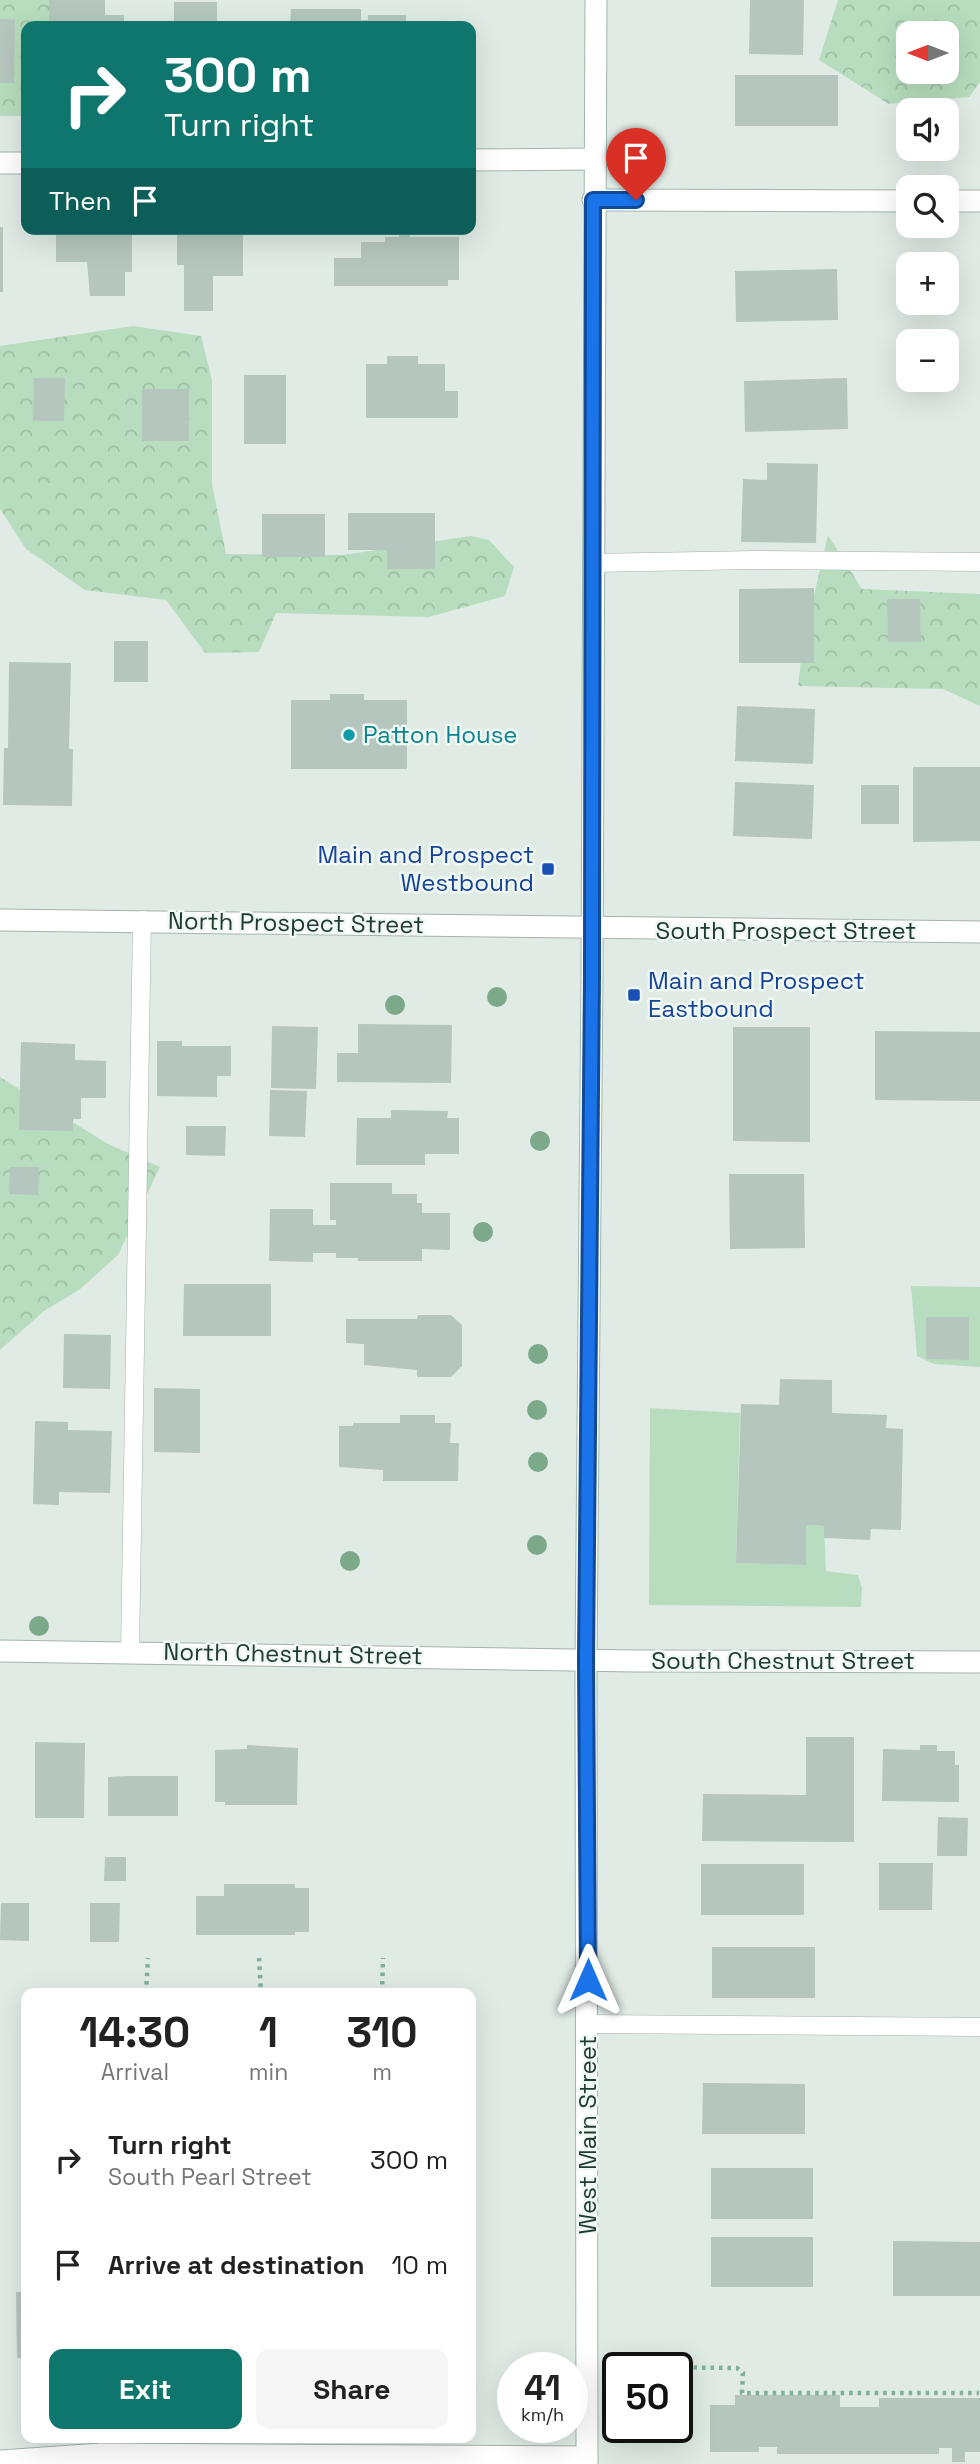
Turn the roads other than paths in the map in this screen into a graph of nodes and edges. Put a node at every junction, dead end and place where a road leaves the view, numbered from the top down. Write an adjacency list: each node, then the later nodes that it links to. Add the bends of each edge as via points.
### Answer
1 (596, 0): 2 (street, West Main Street)
2 (593, 159): 3 (street); 6 (street, West Main Street)
3 (476, 160)
4 (0, 163): 5 (street)
5 (21, 163)
6 (593, 200): 7 (street); 11 (street, West Main Street)
7 (896, 201)
8 (959, 201): 9 (street)
9 (980, 201)
10 (980, 562): 11 (lane)
11 (592, 563): 14 (street, West Main Street)
12 (0, 920): 13 (street, North Prospect Street)
13 (142, 920): 14 (street, North Prospect Street); 17 (lane)
14 (592, 929): 15 (street, South Prospect Street); 18 (street, West Main Street)
15 (980, 932)
16 (0, 1651): 17 (street, North Chestnut Street)
17 (130, 1652): 18 (street, North Chestnut Street)
18 (586, 1659): 19 (street, South Chestnut Street); 20 (street, West Main Street)
19 (980, 1662)
20 (588, 2024): 21 (lane); 23 (street, West Main Street)
21 (980, 2027)
22 (0, 2461): 23 (street, via 101,2454)
23 (587, 2461)

